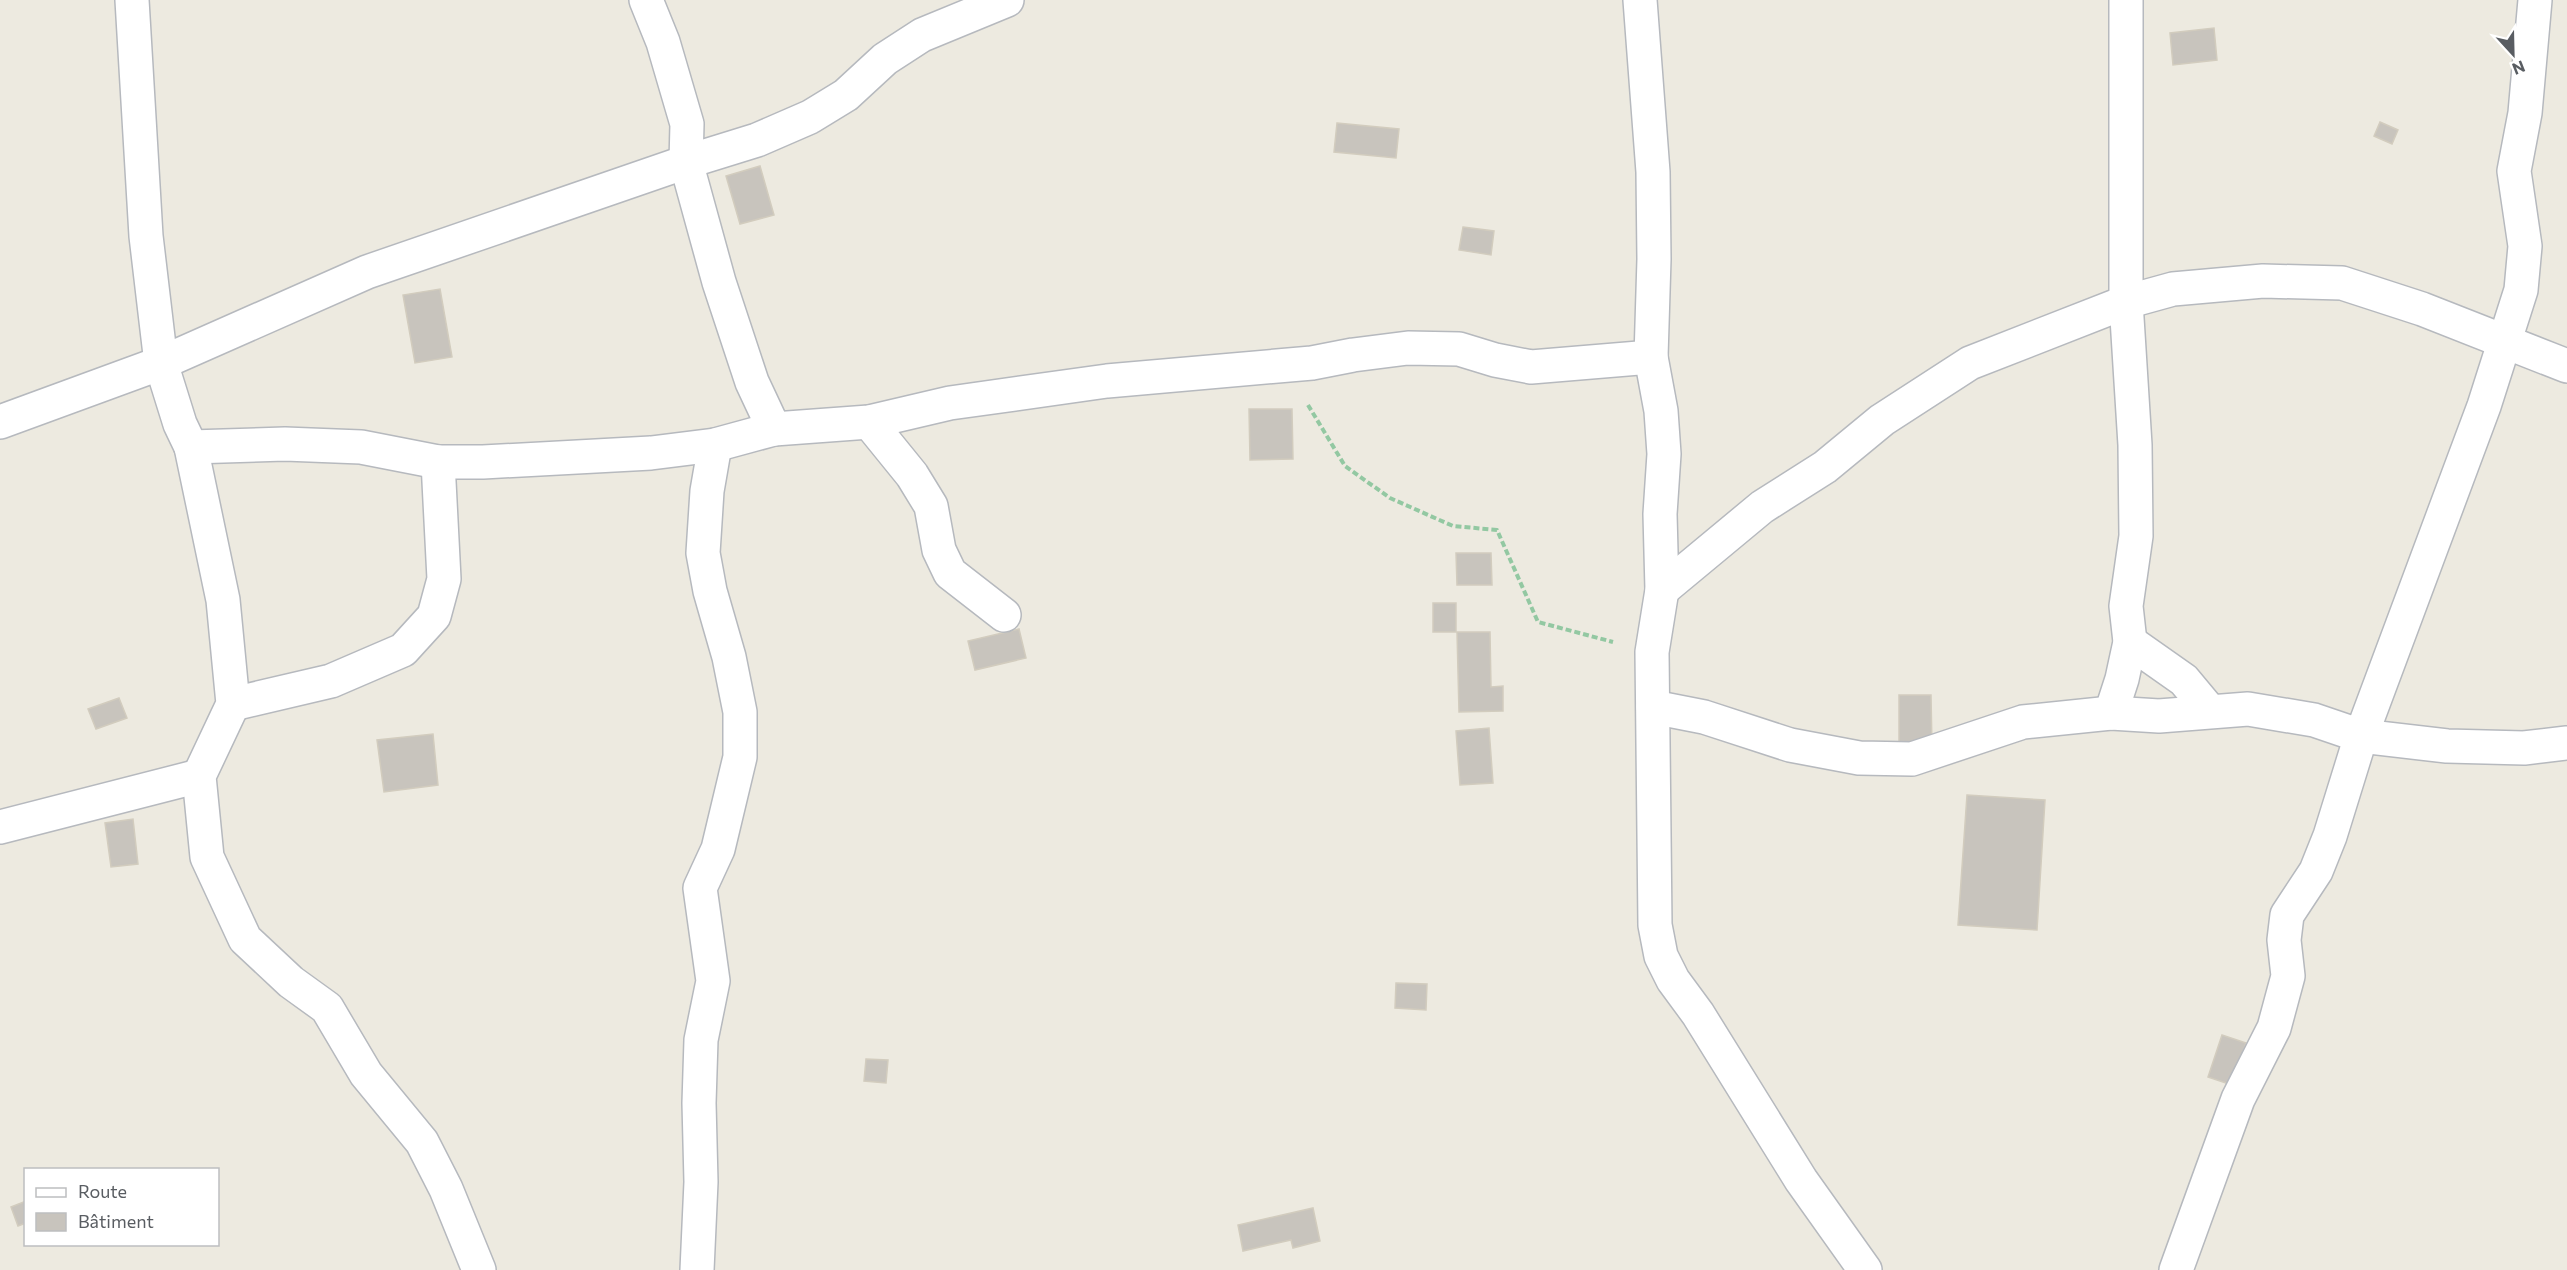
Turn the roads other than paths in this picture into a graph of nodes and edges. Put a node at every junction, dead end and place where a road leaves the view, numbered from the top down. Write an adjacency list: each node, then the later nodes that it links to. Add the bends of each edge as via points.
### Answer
1 (132, 0): 11 (street, via 146,236)
2 (646, 0): 7 (street, via 687,124)
3 (1007, 0): 7 (street, via 922,35 885,59 846,95 810,117 757,140)
4 (1640, 0): 10 (street, via 1653,172)
5 (2126, 0): 8 (street)
6 (2535, 0): 9 (street, via 2525,113 2514,171 2525,246 2521,290)
7 (686, 162): 11 (street, via 367,272); 15 (street, via 737,337)
8 (2126, 302): 9 (street, via 2173,289 2263,281 2342,283); 19 (street, via 1970,363 1882,420 1825,467 1762,507); 21 (street, via 2136,467 2136,536 2127,606)
9 (2505, 342): 12 (street); 26 (street)
10 (1651, 357): 14 (street, via 1531,367 1459,349 1408,348 1312,363 1107,381 951,404); 19 (street, via 1664,454 1660,514)
11 (161, 363): 13 (street); 17 (street)
12 (2567, 366)
13 (0, 422)
14 (869, 422): 15 (street); 20 (street, via 912,475 931,506 939,550 950,573)
15 (774, 429): 16 (street)
16 (716, 445): 18 (street, via 651,453); 31 (street, via 707,491 703,553 740,712 740,757 718,849 700,888 713,981 701,1040 702,1182)
17 (191, 447): 18 (street, via 361,447); 22 (street, via 224,600)
18 (438, 462): 22 (street, via 444,579 434,615 403,650 331,681)
19 (1662, 590): 23 (street, via 1652,652)
20 (1004, 615)
21 (2130, 642): 24 (street, via 2184,680); 25 (street)
22 (233, 704): 28 (street)
23 (1653, 707): 25 (street, via 1704,717 1790,745 1859,758 1912,759 2023,722); 32 (street, via 1654,925 1661,956 1801,1180)
24 (2209, 710): 25 (street, via 2159,716); 26 (street, via 2259,711 2314,720)
25 (2111, 713)
26 (2361, 736): 27 (street, via 2447,746 2524,748); 33 (street, via 2316,872 2287,915 2284,939 2288,976 2274,1028 2238,1099)
27 (2567, 743)
28 (199, 776): 29 (street); 30 (street, via 207,857 245,939 291,982 327,1008 366,1074 422,1142)
29 (0, 827)
30 (479, 1270)
31 (697, 1270)
32 (1866, 1270)
33 (2176, 1270)

